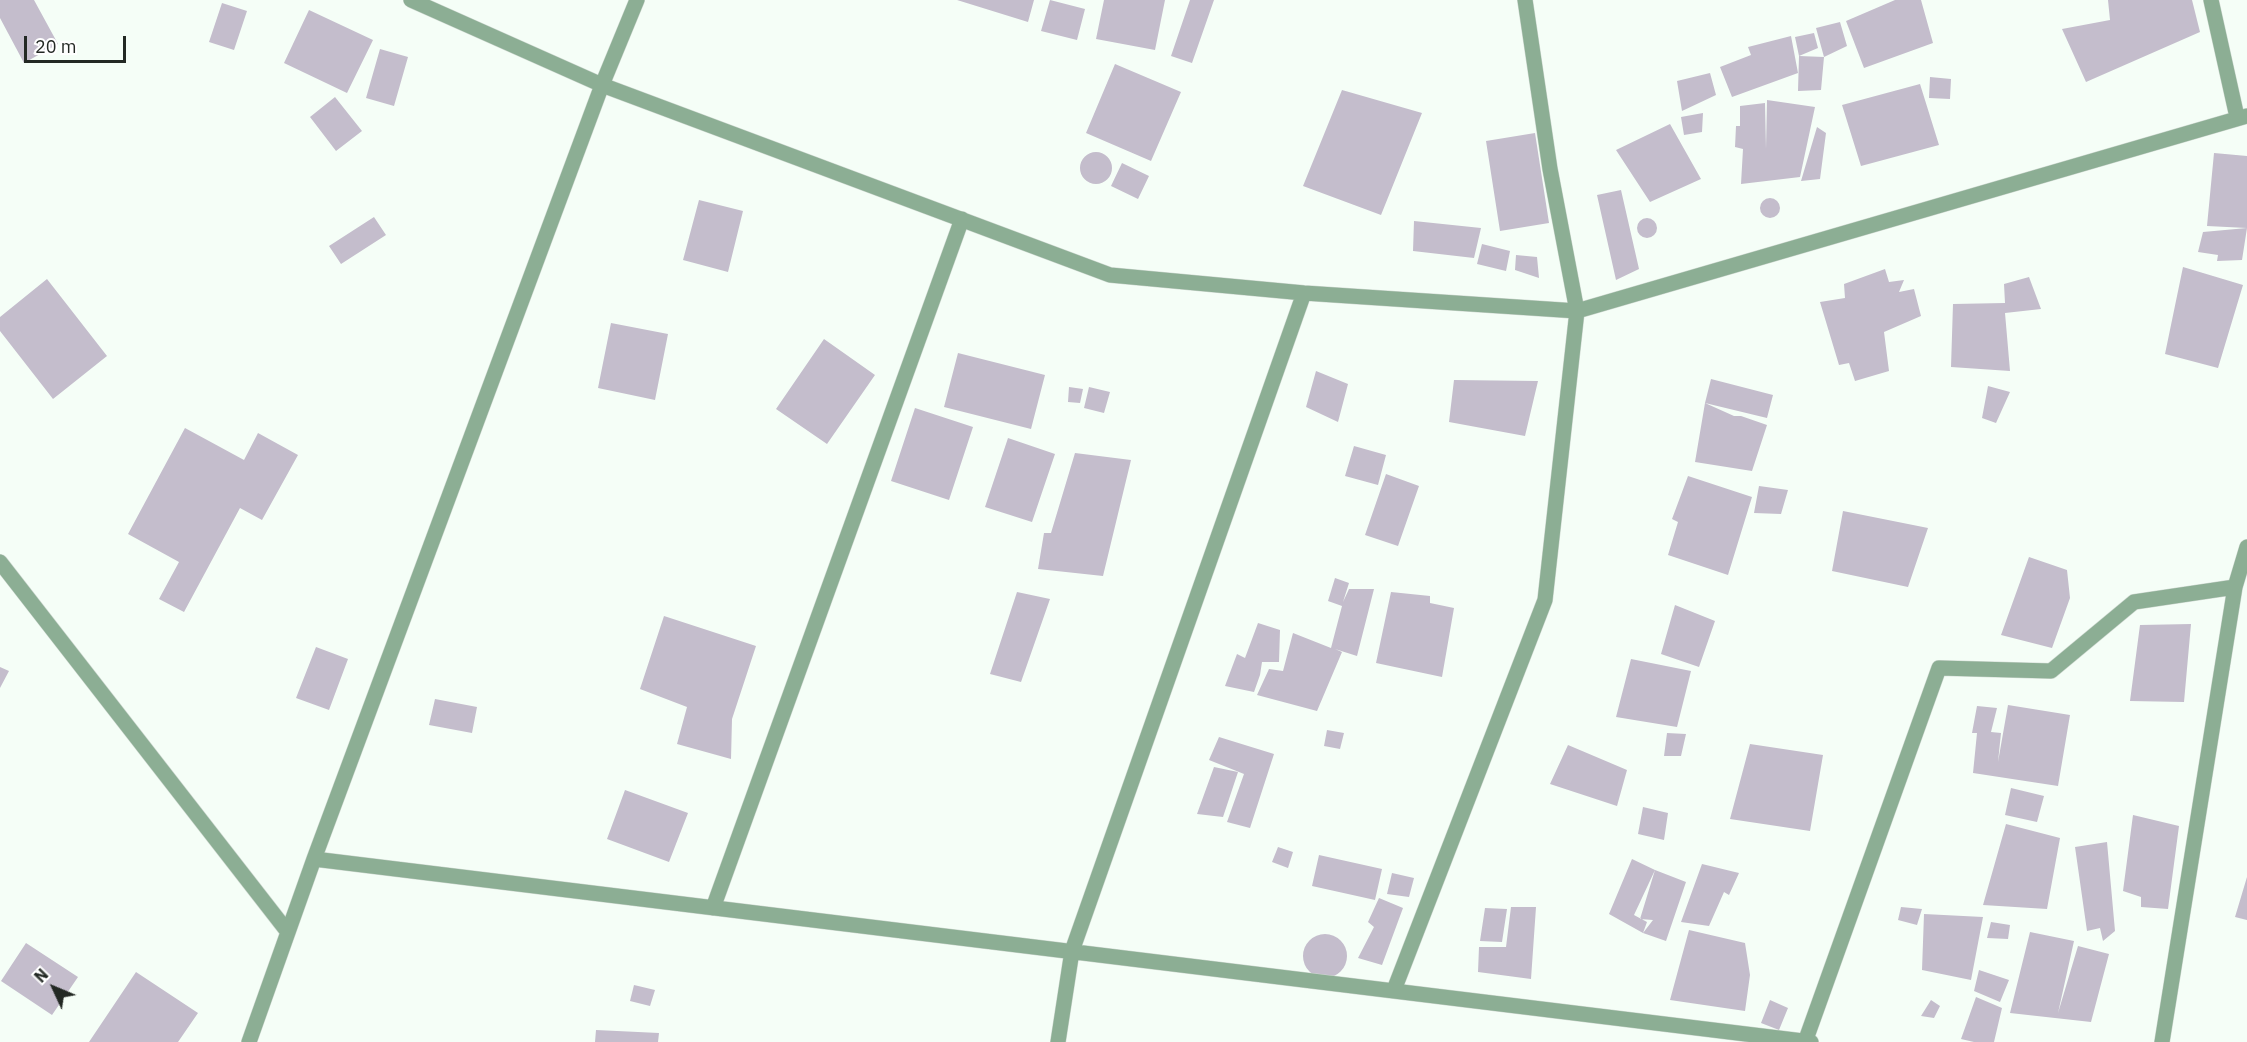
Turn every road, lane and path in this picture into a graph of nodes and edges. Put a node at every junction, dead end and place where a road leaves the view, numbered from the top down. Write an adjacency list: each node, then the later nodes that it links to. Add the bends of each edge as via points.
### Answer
1 (411, 0): 5 (street)
2 (637, 0): 5 (street)
3 (1525, 0): 9 (street)
4 (2211, 0): 6 (street)
5 (602, 85): 7 (street); 13 (street)
6 (2242, 116): 9 (street)
7 (962, 219): 8 (street, via 1110,275); 14 (street)
8 (1304, 293): 9 (street); 16 (street)
9 (1577, 310): 17 (street, via 1545,600)
10 (2247, 547): 12 (street)
11 (0, 562): 15 (street)
12 (2235, 587): 20 (street, via 2134,602 2051,671 1940,668); 21 (street)
13 (314, 859): 14 (street); 15 (street)
14 (713, 908): 16 (street)
15 (287, 930): 18 (street)
16 (1072, 951): 17 (street); 19 (street)
17 (1394, 990): 20 (street)
18 (249, 1042)
19 (1058, 1042)
20 (1807, 1042)
21 (2162, 1042)

